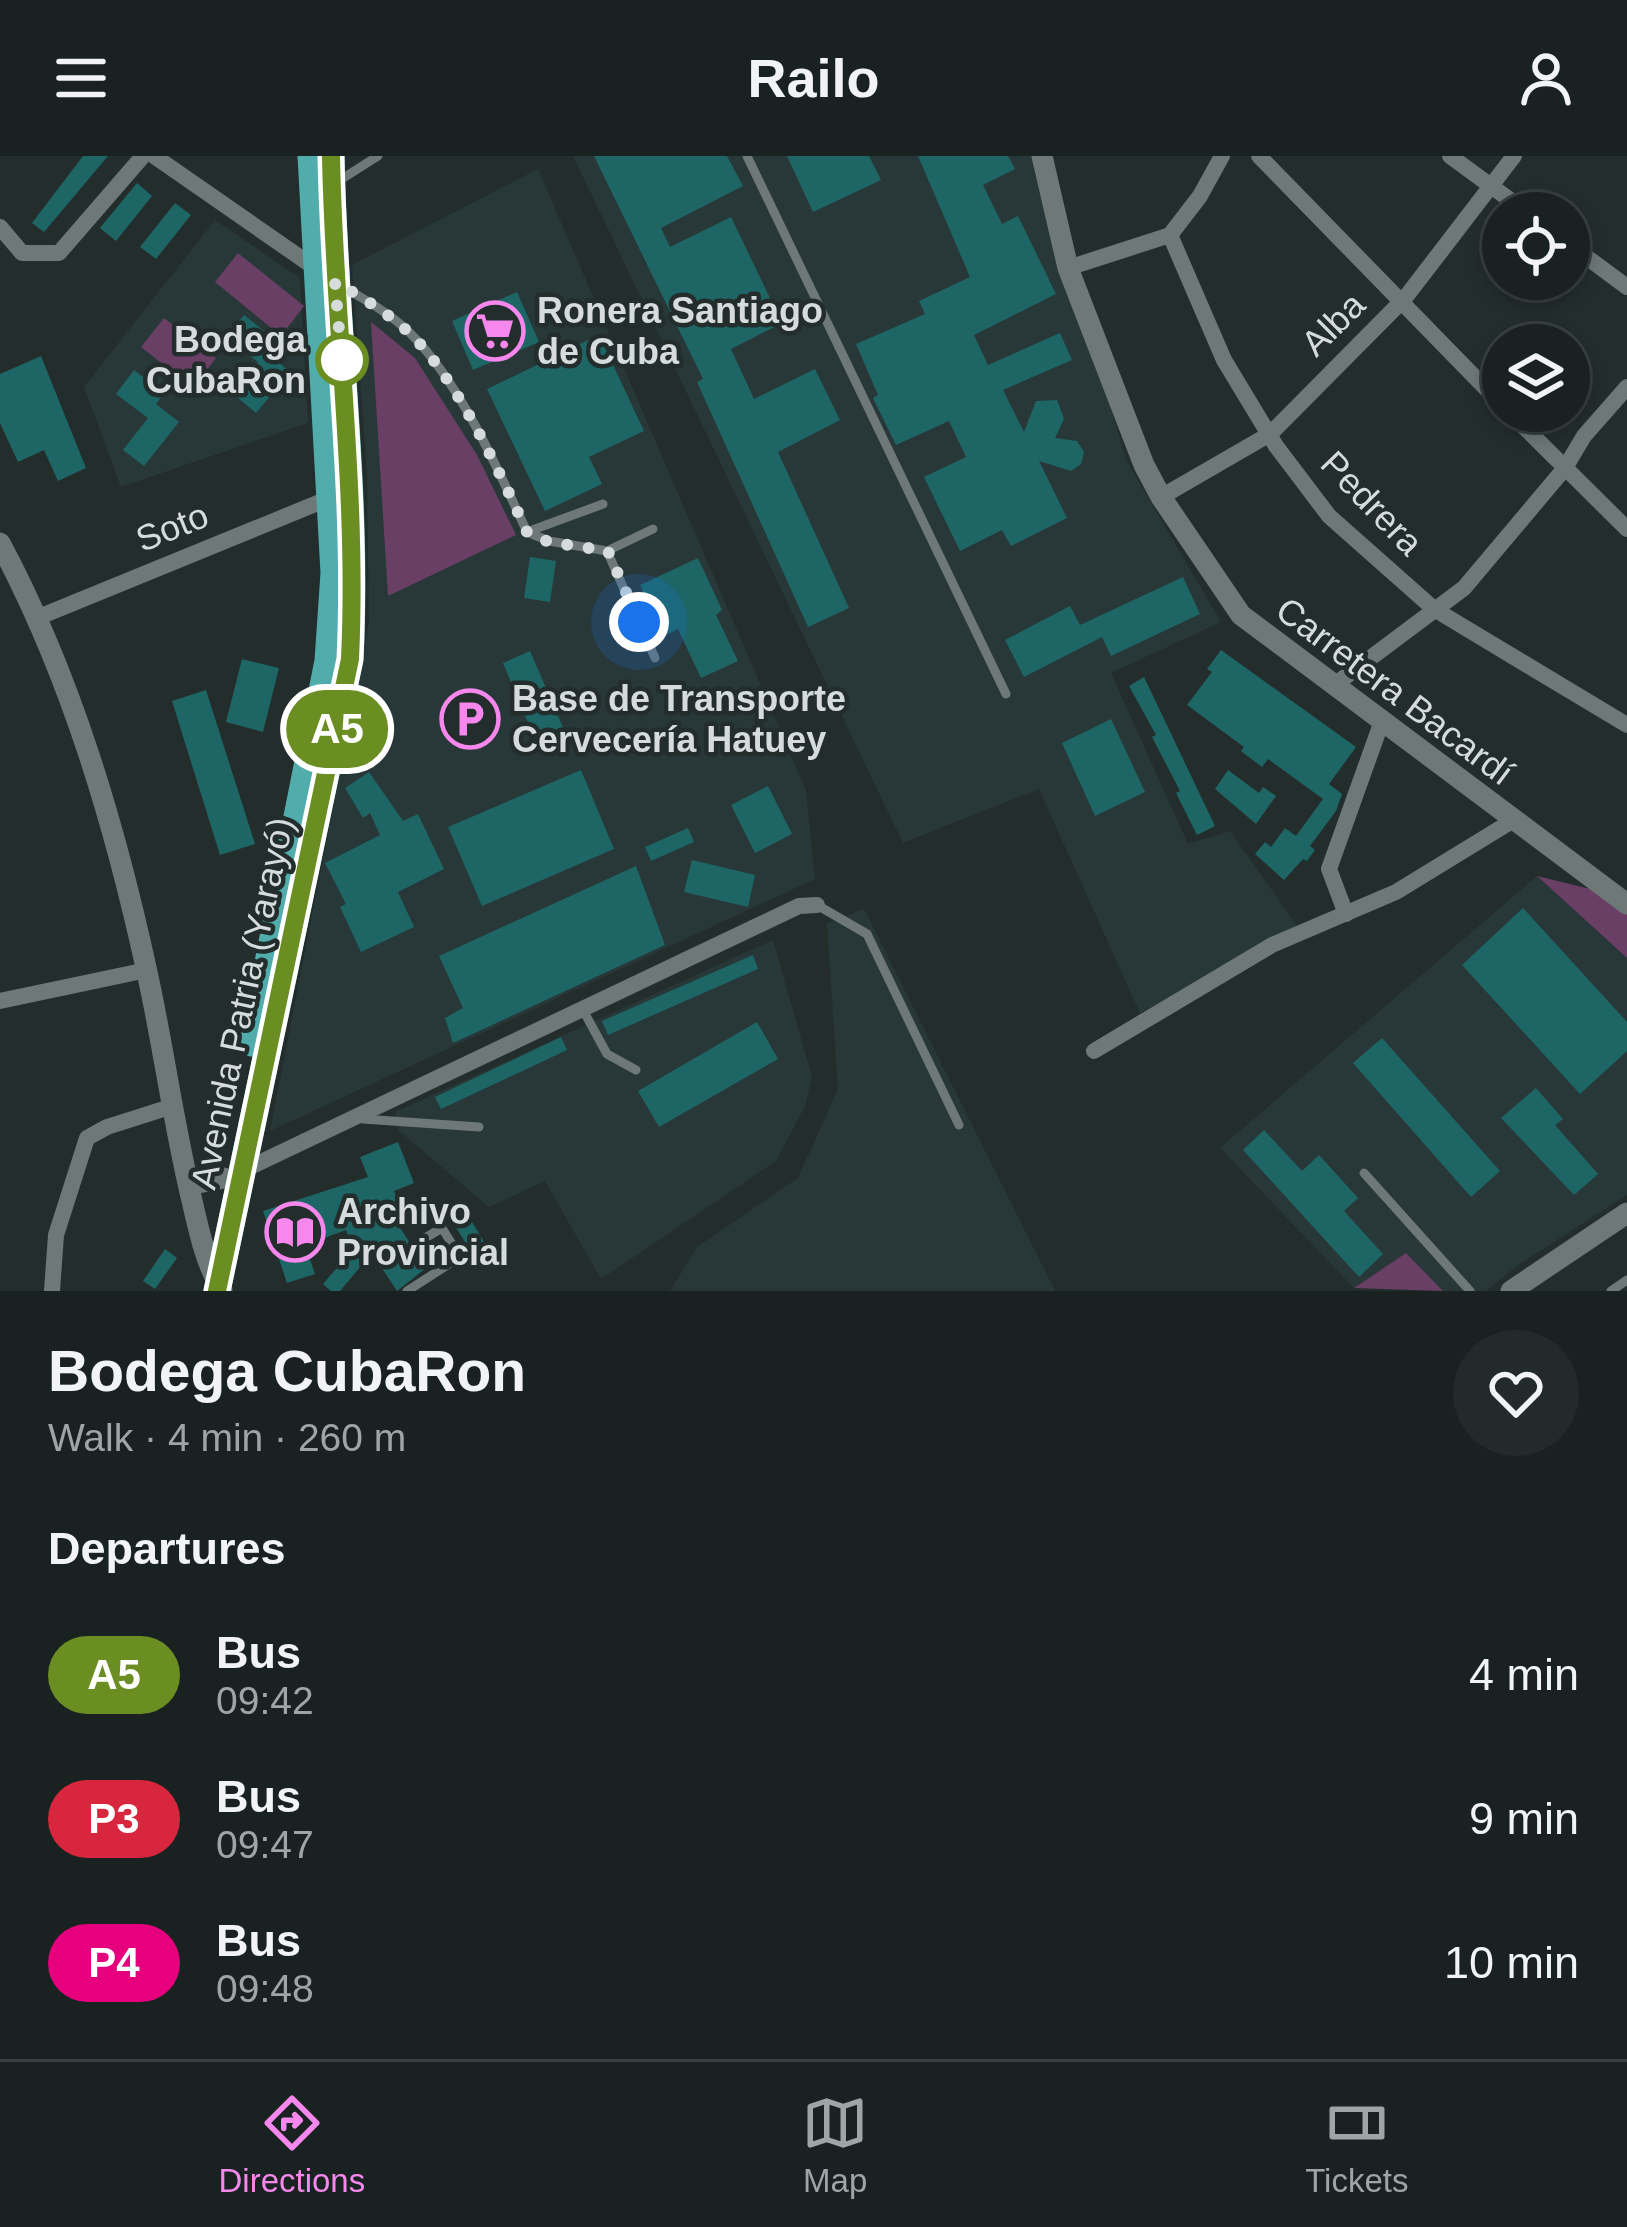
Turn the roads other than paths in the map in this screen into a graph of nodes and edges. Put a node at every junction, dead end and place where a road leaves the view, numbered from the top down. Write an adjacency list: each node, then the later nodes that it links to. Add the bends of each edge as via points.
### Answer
1 (143, 156): 14 (street, via 59,253 22,254)
2 (154, 156): 18 (street)
3 (311, 156): 18 (main road, Avenida Patria (Yarayó))
4 (747, 156): 38 (lane)
5 (1042, 156): 17 (street, Carretera Bacardí)
6 (1222, 156): 15 (street)
7 (1259, 156): 20 (street)
8 (1450, 156): 12 (street)
9 (1514, 156): 12 (street, Alba)
10 (374, 157): 11 (lane)
11 (331, 170): 18 (main road, Avenida Patria (Yarayó))
12 (1492, 187): 13 (street); 20 (street, Alba)
13 (1499, 192)
14 (0, 227)
15 (1170, 235): 17 (street); 24 (street, Pedrera, via 1224,360)
16 (1590, 259): 19 (street)
17 (1068, 268): 26 (street, Carretera Bacardí)
18 (325, 274): 27 (main road, Avenida Patria (Yarayó)); 31 (lane, via 409,332 433,361 489,449); 41 (main road, Avenida Patria (Yarayó), via 355,571)
19 (1627, 286)
20 (1400, 302): 21 (street); 24 (street, Alba)
21 (1482, 384)
22 (1627, 387): 25 (street)
23 (1530, 432): 25 (street)
24 (1270, 434): 26 (street, Alba); 34 (street, Pedrera, via 1329,516)
25 (1565, 468): 30 (street); 34 (street, via 1464,588)
26 (1161, 497): 37 (street, Carretera Bacardí, via 1241,615)
27 (330, 499): 35 (street, Soto); 58 (main road, Avenida Patria (Yarayó), via 328,662)
28 (603, 504): 31 (lane)
29 (653, 529): 33 (lane)
30 (1627, 530)
31 (527, 532): 33 (lane)
32 (0, 543): 35 (street)
33 (608, 551): 36 (lane)
34 (1434, 609): 37 (street); 40 (street, Pedrera)
35 (39, 617): 47 (street, via 103,800)
36 (655, 658)
37 (1333, 686): 39 (street, Carretera Bacardí)
38 (1006, 694)
39 (1382, 721): 43 (street, Carretera Bacardí); 46 (street, via 1328,869)
40 (1627, 725)
41 (337, 729): 42 (lane); 58 (main road, Avenida Patria (Yarayó))
42 (379, 736)
43 (1512, 821): 44 (street, Carretera Bacardí); 46 (street)
44 (1627, 904)
45 (817, 905): 49 (street, via 799,906); 54 (lane, via 867,934)
46 (1346, 914): 50 (street, via 1272,945)
47 (146, 970): 48 (street); 52 (street)
48 (0, 1001)
49 (583, 1010): 51 (lane, via 607,1054); 53 (street)
50 (1094, 1051)
51 (636, 1070)
52 (173, 1106): 57 (street); 63 (street, via 87,1138 56,1235)
53 (358, 1118): 55 (lane); 58 (street)
54 (959, 1125)
55 (479, 1127)
56 (1364, 1173): 65 (lane)
57 (186, 1174): 58 (street, via 198,1183); 62 (street)
58 (234, 1174): 62 (main road, Avenida Patria (Yarayó))
59 (1627, 1214): 66 (street)
60 (424, 1238): 64 (lane, via 442,1228 460,1257)
61 (1627, 1280): 67 (lane)
62 (213, 1284)
63 (52, 1291)
64 (407, 1291)
65 (1470, 1291)
66 (1510, 1291)
67 (1611, 1291)

